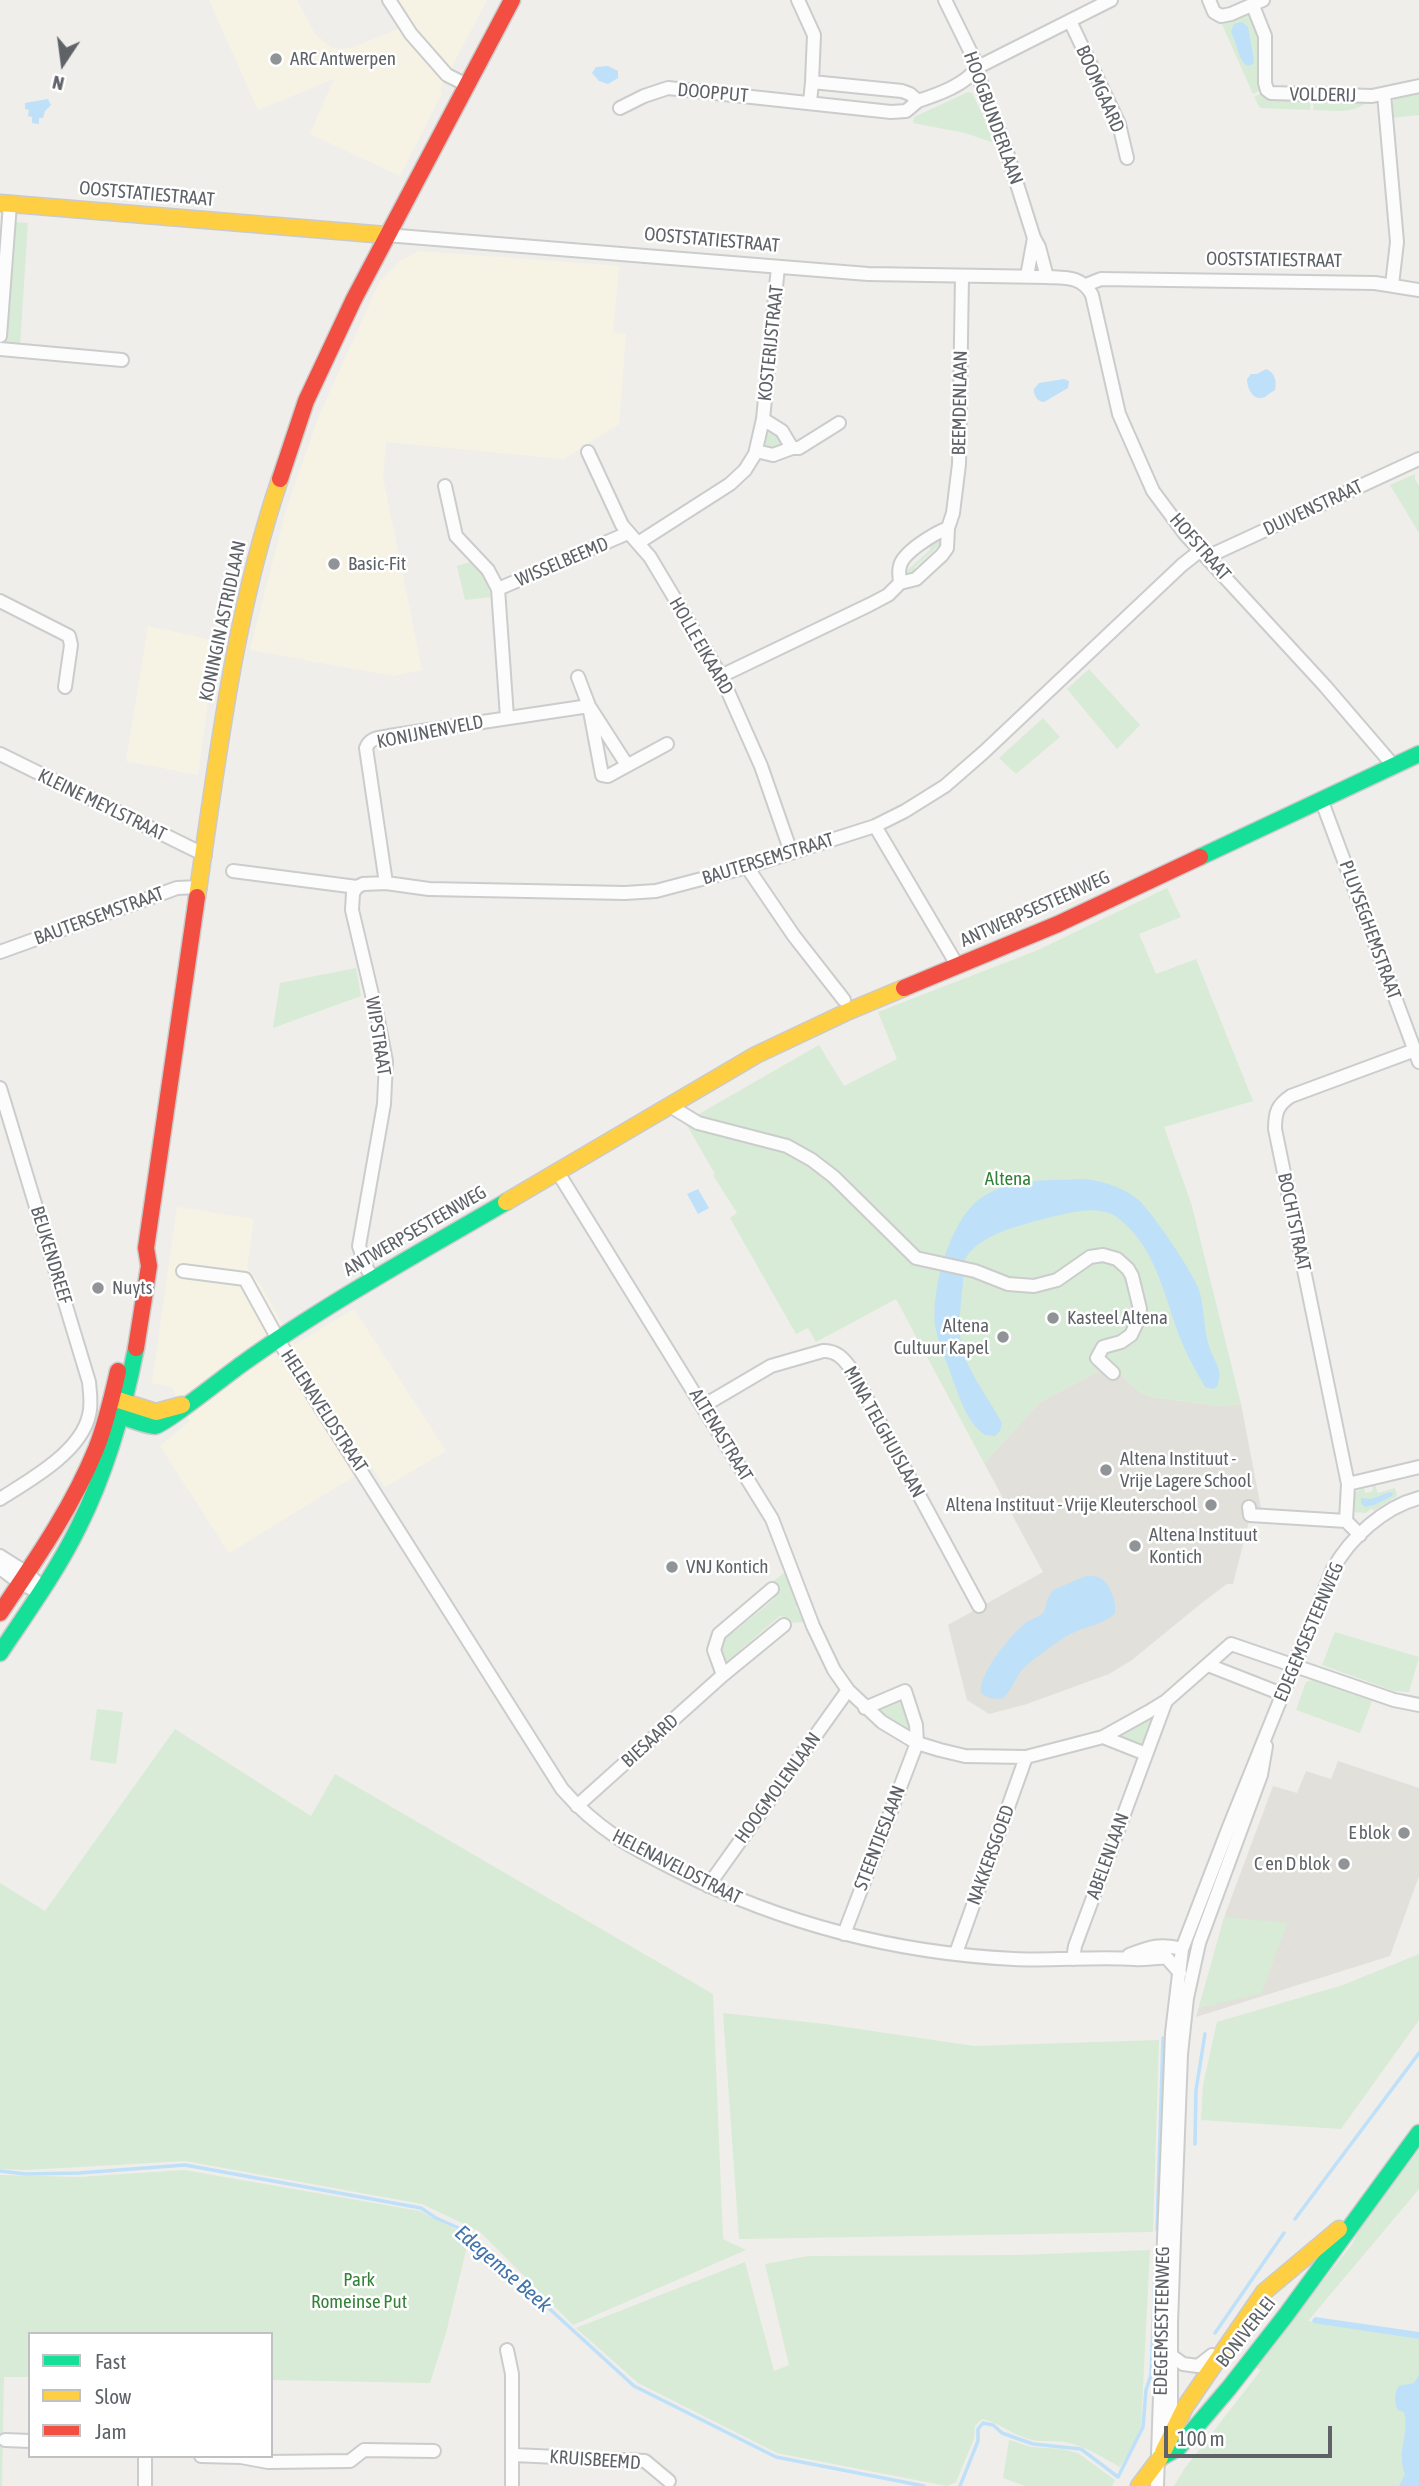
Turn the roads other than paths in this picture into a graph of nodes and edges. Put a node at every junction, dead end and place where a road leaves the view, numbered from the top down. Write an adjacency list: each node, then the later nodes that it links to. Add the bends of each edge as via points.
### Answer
1 (389, 0): 12 (street, via 447,75)
2 (512, 0): 12 (main road, KONINGIN ASTRIDLAAN)
3 (799, 0): 11 (street, via 814,34)
4 (944, 0): 10 (street, HOOGBUNDERLAAN)
5 (1111, 0): 8 (street, DOOPPUT)
6 (1209, 0): 7 (street, via 1221,16)
7 (1258, 3): 14 (street, VOLDERIJ, via 1269,92)
8 (1093, 4): 9 (street, DOOPPUT)
9 (1070, 21): 10 (street, DOOPPUT); 18 (street, BOOMGAARD, via 1119,124)
10 (978, 67): 15 (street, DOOPPUT, via 965,81); 21 (street, HOOGBUNDERLAAN)
11 (812, 82): 15 (street, via 902,91); 16 (street)
12 (467, 85): 20 (main road, KONINGIN ASTRIDLAAN)
13 (1419, 86): 14 (street, VOLDERIJ)
14 (1384, 94): 27 (street, VOLDERIJ, via 1397,246)
15 (918, 101): 16 (street, DOOPPUT, via 899,112)
16 (810, 102): 17 (street, DOOPPUT, via 667,88)
17 (620, 108)
18 (1127, 158)
19 (5, 204): 20 (main road, OOSTSTATIESTRAAT); 29 (street)
20 (386, 235): 22 (street, OOSTSTATIESTRAAT); 59 (main road, KONINGIN ASTRIDLAAN, via 306,401 264,525 233,655)
21 (1034, 238): 24 (street, HOOGBUNDERLAAN); 25 (street, HOOGBUNDERLAAN)
22 (778, 267): 23 (street, OOSTSTATIESTRAAT); 32 (street, KOSTERIJSTRAAT)
23 (962, 276): 24 (street, OOSTSTATIESTRAAT); 39 (street, BEEMDENLAAN, via 959,464)
24 (1027, 276): 25 (street, OOSTSTATIESTRAAT)
25 (1047, 277): 26 (street, OOSTSTATIESTRAAT, via 1071,278)
26 (1086, 285): 27 (street, OOSTSTATIESTRAAT, via 1108,279); 42 (street, HOFSTRAAT, via 1119,414 1139,463 1153,491)
27 (1392, 285): 28 (street, OOSTSTATIESTRAAT)
28 (1419, 290)
29 (0, 336)
30 (0, 349): 31 (street)
31 (122, 360)
32 (763, 419): 34 (street, KOSTERIJSTRAAT, via 782,431); 35 (street, KOSTERIJSTRAAT)
33 (839, 423): 34 (street)
34 (792, 448): 35 (street, via 773,456)
35 (756, 451): 41 (street, KOSTERIJSTRAAT, via 730,484)
36 (588, 452): 40 (street, HOLLE EIKAARD)
37 (1419, 459): 42 (street, DUIVENSTRAAT)
38 (444, 485): 44 (street, via 456,536 488,570)
39 (948, 528): 43 (street, via 933,534 904,559 899,567); 43 (street, BEEMDENLAAN, via 945,552 916,579)
40 (628, 533): 41 (street, HOLLE EIKAARD); 44 (street, WISSELBEEMD)
41 (638, 543): 46 (street, HOLLE EIKAARD)
42 (1204, 553): 54 (street, HOFSTRAAT); 57 (street, BAUTERSEMSTRAAT, via 1182,565 945,786)
43 (900, 583): 46 (street, BEEMDENLAAN, via 869,605)
44 (498, 589): 50 (street, WISSELBEEMD)
45 (0, 601): 48 (street, via 69,636)
46 (721, 676): 58 (street, HOLLE EIKAARD, via 761,766)
47 (578, 677): 49 (street)
48 (65, 687)
49 (589, 706): 50 (street, KONIJNENVELD); 55 (street); 55 (street, via 602,775)
50 (507, 717): 62 (street, KONIJNENVELD, via 368,743)
51 (667, 744): 55 (street)
52 (0, 754): 59 (street, KLEINE MEYLSTRAAT)
53 (1419, 754): 54 (main road, ANTWERPSESTEENWEG)
54 (1392, 764): 56 (main road, ANTWERPSESTEENWEG)
55 (626, 765)
56 (1321, 799): 68 (street, PLUYSEGHEMSTRAAT); 70 (main road, ANTWERPSESTEENWEG, via 1058,924 849,1011 756,1055)
57 (875, 826): 58 (street, BAUTERSEMSTRAAT); 66 (street)
58 (791, 852): 60 (street, BAUTERSEMSTRAAT)
59 (205, 855): 63 (main road, KONINGIN ASTRIDLAAN)
60 (747, 867): 62 (street, BAUTERSEMSTRAAT, via 641,892 429,889); 67 (street)
61 (233, 870): 64 (street, BAUTERSEMSTRAAT)
62 (386, 883): 64 (street, BAUTERSEMSTRAAT)
63 (200, 887): 65 (street, BAUTERSEMSTRAAT, via 177,888); 77 (main road, KONINGIN ASTRIDLAAN, via 146,1248 138,1264)
64 (357, 887): 73 (street, WIPSTRAAT, via 352,910 386,1061 384,1104 359,1246)
65 (0, 951)
66 (953, 958)
67 (844, 1000)
68 (1417, 1056): 79 (street, BOCHTSTRAAT, via 1291,1096 1275,1115)
69 (0, 1088): 81 (street, BEUKENDREEF, via 89,1382 90,1413 71,1448)
70 (670, 1106): 71 (main road, ANTWERPSESTEENWEG); 75 (street, via 698,1123 787,1146 812,1160 916,1258 1008,1284 1034,1286 1057,1280 1090,1257 1110,1256 1123,1263 1132,1276 1140,1309 1131,1335 1103,1347 1097,1358)
71 (556, 1171): 73 (main road, ANTWERPSESTEENWEG); 76 (street, ALTENASTRAAT)
72 (183, 1271): 74 (street, HELENAVELDSTRAAT, via 245,1279)
73 (370, 1274): 74 (main road, ANTWERPSESTEENWEG)
74 (278, 1339): 77 (main road, ANTWERPSESTEENWEG, via 172,1418 154,1426); 107 (street, HELENAVELDSTRAAT, via 557,1782)
75 (1113, 1373)
76 (703, 1406): 90 (street, MINA TELGHUISLAAN, via 771,1366 823,1350 839,1356 851,1369); 97 (street, ALTENASTRAAT, via 772,1519 813,1626)
77 (117, 1407): 87 (main road, via 63,1516); 89 (main road, via 83,1517)
78 (1419, 1467): 79 (street)
79 (1348, 1484): 83 (street)
80 (1419, 1498): 84 (street, EDEGEMSESTEENWEG, via 1388,1512)
81 (0, 1499)
82 (1249, 1507): 83 (street, via 1250,1515)
83 (1346, 1521): 84 (street)
84 (1360, 1535): 95 (street, EDEGEMSESTEENWEG, via 1333,1569)
85 (0, 1556): 87 (street)
86 (0, 1568): 87 (street)
87 (23, 1578): 89 (street); 91 (main road)
88 (772, 1589): 96 (street, via 719,1634 714,1650)
89 (42, 1590): 93 (main road)
90 (979, 1606)
91 (0, 1613)
92 (784, 1625): 96 (street, BIESAARD)
93 (0, 1653)
94 (1208, 1665): 95 (street, ALTENASTRAAT, via 1231,1644); 98 (street); 99 (street, ALTENASTRAAT)
95 (1293, 1665): 98 (street, EDEGEMSESTEENWEG); 100 (street)
96 (723, 1675): 107 (street, BIESAARD)
97 (848, 1690): 101 (street, ALTENASTRAAT); 108 (street, HOOGMOLENLAAN)
98 (1282, 1694): 102 (street, EDEGEMSESTEENWEG)
99 (1166, 1701): 103 (street, ALTENASTRAAT); 105 (street, ABELENLAAN)
100 (1419, 1705)
101 (865, 1707): 104 (street, ALTENASTRAAT); 104 (street, via 905,1691)
102 (1267, 1733): 110 (street, EDEGEMSESTEENWEG); 114 (street, EDEGEMSESTEENWEG, via 1261,1775)
103 (1103, 1737): 105 (street); 106 (street, ALTENASTRAAT)
104 (917, 1742): 106 (street, ALTENASTRAAT, via 965,1756); 109 (street, STEENTJESLAAN)
105 (1146, 1754): 113 (street, ABELENLAAN)
106 (1026, 1757): 111 (street, NAKKERSGOED)
107 (577, 1806): 108 (street, HELENAVELDSTRAAT, via 635,1849)
108 (708, 1886): 109 (street, HELENAVELDSTRAAT, via 773,1913)
109 (844, 1934): 111 (street, HELENAVELDSTRAAT)
110 (1182, 1950): 112 (street, HELENAVELDSTRAAT, via 1165,1945); 114 (street, via 1188,1955)
111 (956, 1954): 113 (street, HELENAVELDSTRAAT)
112 (1125, 1957): 113 (street, HELENAVELDSTRAAT); 114 (street, HELENAVELDSTRAAT, via 1167,1958)
113 (1073, 1959)
114 (1186, 1973): 115 (street, EDEGEMSESTEENWEG)
115 (1180, 2015): 120 (street, EDEGEMSESTEENWEG); 128 (street, EDEGEMSESTEENWEG, via 1161,2317)
116 (1419, 2133): 117 (main road, BONIVERLEI)
117 (1353, 2221): 118 (main road, BONIVERLEI, via 1264,2292); 123 (main road, BONIVERLEI, via 1286,2315)
118 (1232, 2336): 120 (street, BONIVERLEI, via 1198,2366 1183,2364); 128 (main road, BONIVERLEI, via 1185,2407)
119 (507, 2350): 125 (street)
120 (1172, 2356): 128 (street, EDEGEMSESTEENWEG, via 1171,2420)
121 (5, 2440): 122 (street)
122 (28, 2441)
123 (1178, 2448): 128 (main road, BONIVERLEI); 133 (street)
124 (434, 2451): 127 (street, via 364,2450 350,2460 268,2462)
125 (514, 2455): 129 (street, KRUISBEEMD, via 645,2461); 131 (street)
126 (145, 2458): 130 (street)
127 (246, 2458)
128 (1160, 2458): 132 (main road, BONIVERLEI); 133 (street)
129 (669, 2481)
130 (145, 2486)
131 (512, 2486)
132 (1139, 2486)
133 (1158, 2486)

